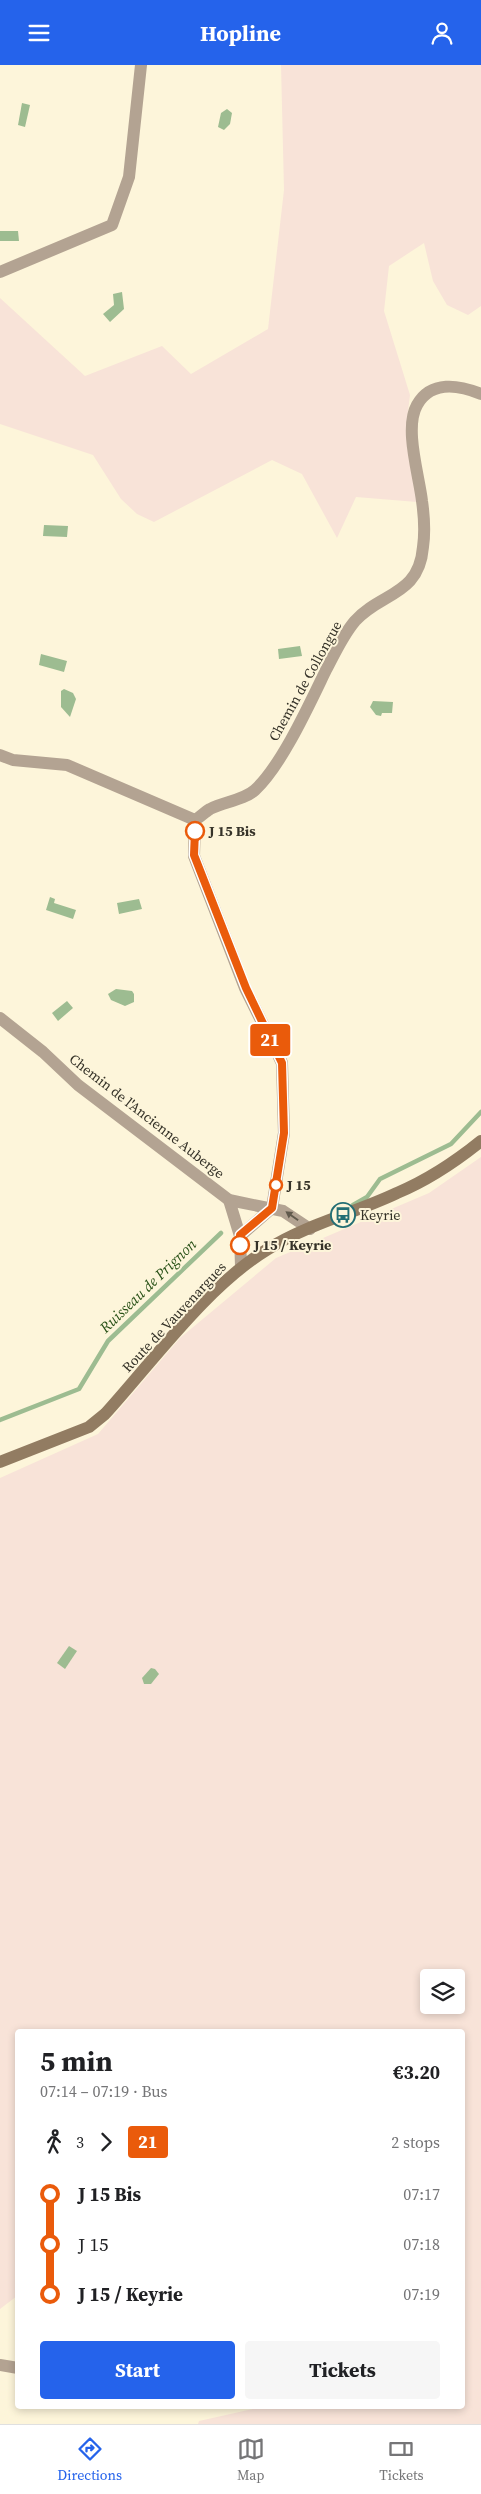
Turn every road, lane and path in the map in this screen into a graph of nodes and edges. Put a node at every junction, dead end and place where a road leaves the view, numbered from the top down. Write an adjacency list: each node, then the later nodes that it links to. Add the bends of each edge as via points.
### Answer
1 (141, 65): 2 (street, via 129,177 112,225)
2 (0, 271)
3 (481, 393): 5 (street, Chemin de Collongue, via 457,385 445,386 418,402 412,415 412,432 423,504 423,548 414,577 399,593 373,606 355,621 272,772 254,791 210,809)
4 (0, 755): 5 (street, via 13,760 67,765)
5 (195, 820): 9 (street, via 194,855 246,988 282,1063 284,1133)
6 (0, 1018): 8 (street, Chemin de l'Ancienne Auberge, via 78,1085)
7 (481, 1141): 10 (main road, Route de Vauvenargues, via 443,1169 398,1193)
8 (229, 1200): 9 (street, Chemin de l'Ancienne Auberge); 11 (street)
9 (272, 1208): 10 (street, Chemin de l'Ancienne Auberge, one-way to 9, via 283,1211); 11 (street)
10 (310, 1229): 12 (main road, Route de Vauvenargues, via 269,1247)
11 (240, 1235): 12 (street)
12 (241, 1266): 13 (main road, Route de Vauvenargues, via 89,1427)
13 (0, 1462)
14 (0, 2365): 15 (street)
15 (15, 2368)

